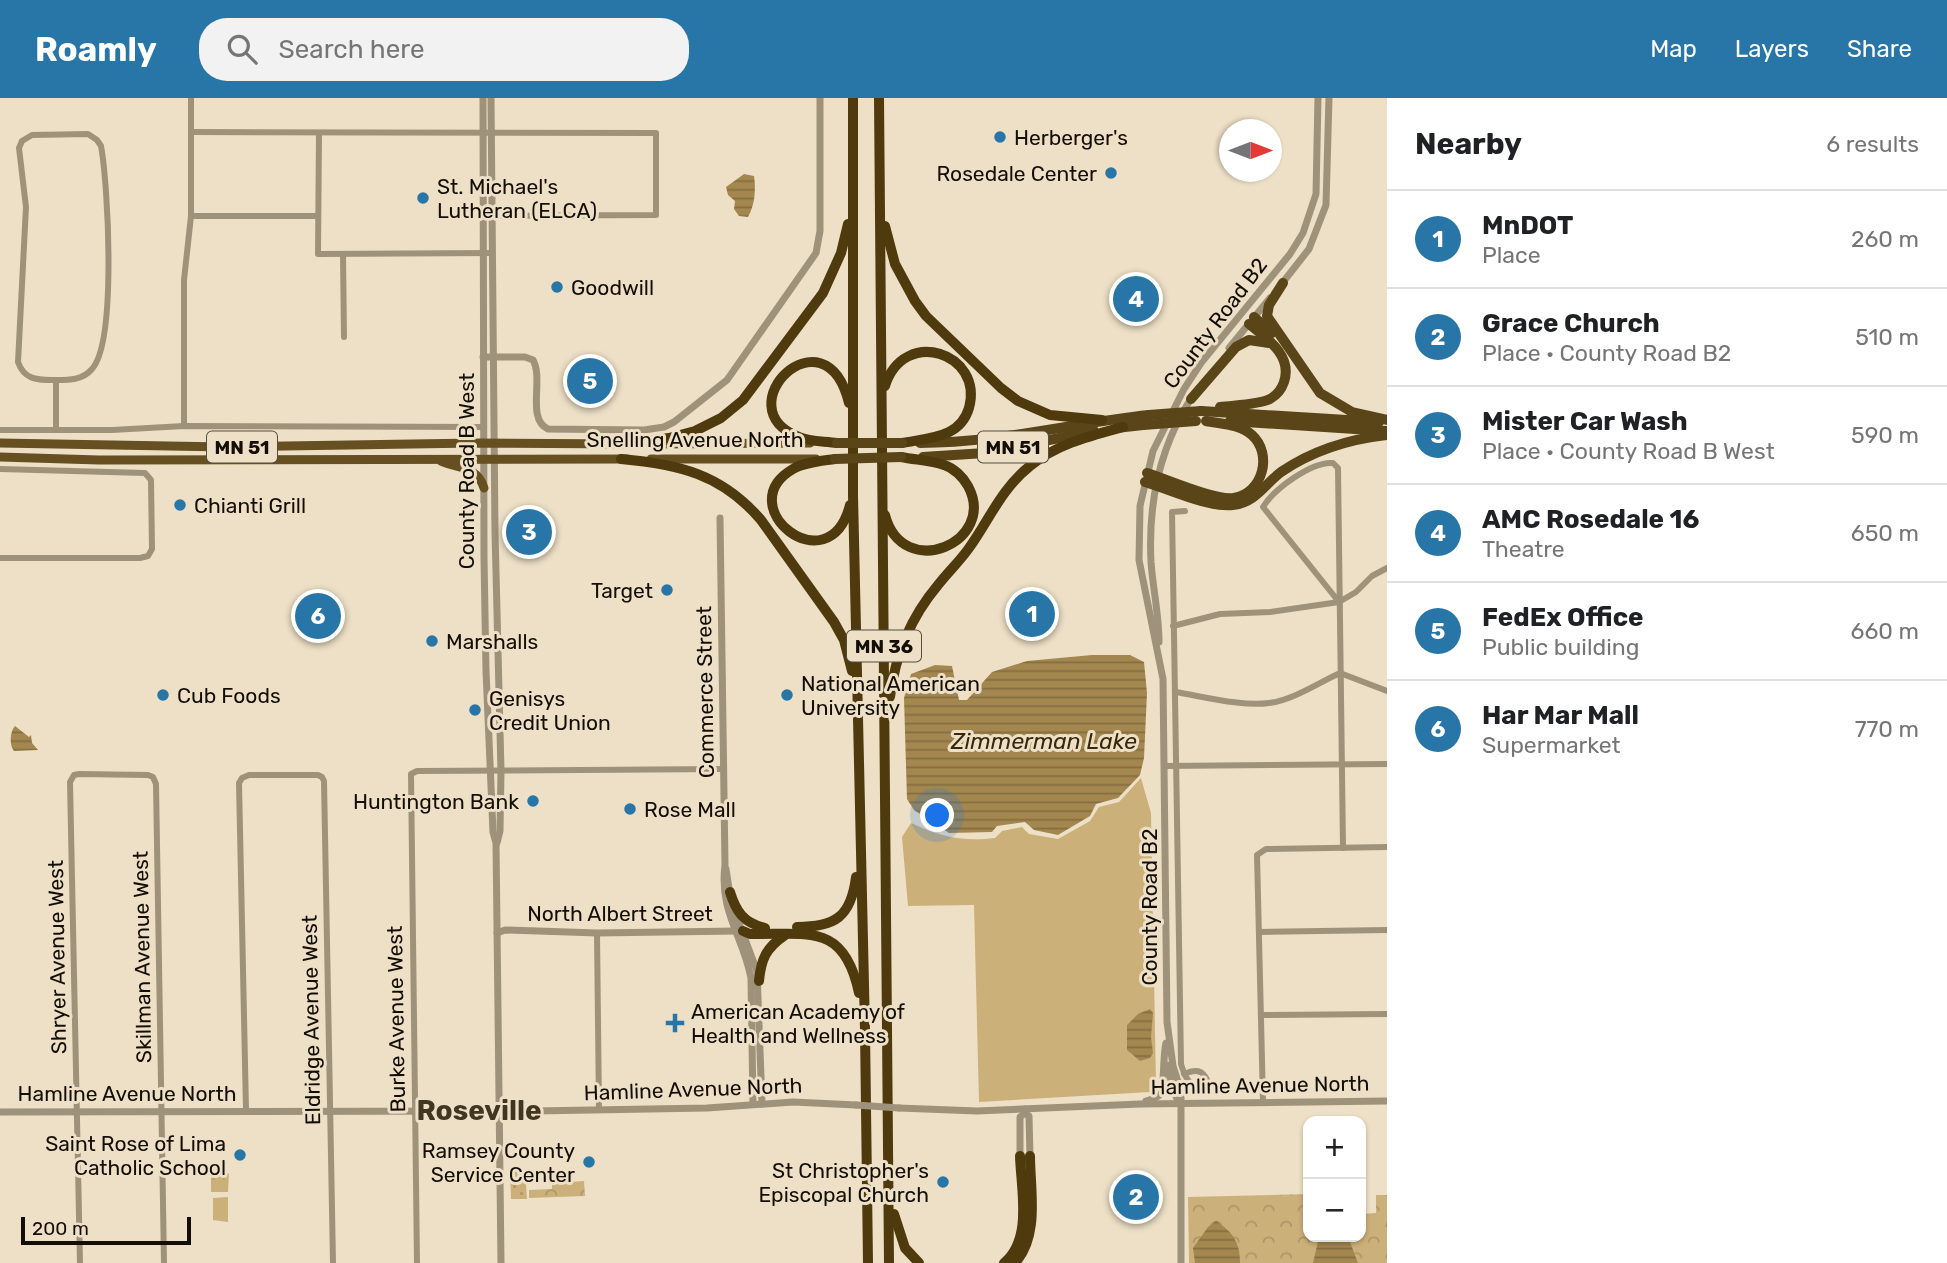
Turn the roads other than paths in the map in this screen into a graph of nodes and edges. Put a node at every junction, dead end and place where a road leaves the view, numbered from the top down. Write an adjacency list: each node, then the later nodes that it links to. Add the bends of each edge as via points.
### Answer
1 (191, 98): 9 (street)
2 (482, 98): 11 (street, County Road B West)
3 (491, 98): 11 (street, County Road B West)
4 (820, 98): 28 (street, via 818,246 727,380 682,416 664,427 645,430 548,429 538,417 535,362 525,357)
5 (853, 98): 15 (highway, MN 36)
6 (879, 98): 14 (highway, MN 36)
7 (1318, 98): 12 (street, County Road B2)
8 (1329, 98): 13 (street, County Road B2)
9 (191, 132): 10 (street); 16 (street)
10 (319, 133): 11 (street); 17 (street)
11 (487, 134): 18 (street, County Road B West); 18 (street, via 656,133 656,215)
12 (1318, 140): 13 (street); 22 (street, County Road B2, via 1316,194 1303,233)
13 (1329, 140): 21 (street, County Road B2, via 1321,222 1310,249)
14 (879, 174): 30 (highway, MN 36); 33 (highway, via 891,250 905,286 926,316 1002,388 1033,408 1050,415)
15 (853, 194): 38 (highway, MN 36); 48 (highway, via 846,237 828,284 751,391 727,414 695,431)
16 (191, 216): 17 (street); 36 (street, via 184,280)
17 (318, 216): 20 (street, via 318,254)
18 (487, 216): 19 (street, County Road B West)
19 (487, 253): 20 (street); 27 (street, County Road B West); 28 (street, County Road B West)
20 (343, 254): 24 (street)
21 (1283, 283): 23 (street, County Road B2); 26 (highway, via 1267,316)
22 (1242, 312): 23 (street); 57 (street, County Road B2, via 1174,406)
23 (1251, 321): 25 (highway); 26 (highway); 31 (street, County Road B2)
24 (344, 337)
25 (1274, 345): 31 (highway, via 1254,339 1236,347); 32 (highway, via 1286,371 1277,394)
26 (1294, 356): 35 (highway, via 1329,400)
27 (483, 357): 28 (street); 37 (street, County Road B West)
28 (494, 357): 45 (street, County Road B West)
29 (56, 380): 29 (street, via 81,377 95,366 107,302 108,216 101,146 91,135 29,136 19,148 26,207 18,362 28,376); 40 (street)
30 (882, 396): 47 (highway, via 892,369 917,352 943,354 965,374 970,404 961,423 941,435); 60 (highway, MN 36)
31 (1191, 399): 58 (street, County Road B2)
32 (1202, 416): 34 (highway, Snelling Avenue North / MN 51, bridge); 35 (highway, Snelling Avenue North / MN 51); 42 (highway, Snelling Avenue North / MN 51); 58 (highway, via 1239,427 1255,438 1264,463 1253,488 1241,496 1224,498)
33 (1102, 420): 34 (highway, Snelling Avenue North / MN 51); 47 (highway, Snelling Avenue North / MN 51, via 976,441)
34 (1146, 420): 39 (highway, Snelling Avenue North / MN 51)
35 (1387, 421)
36 (184, 426): 37 (street); 40 (street)
37 (484, 427): 44 (street, County Road B West)
38 (853, 427): 46 (highway, via 846,390 833,371 808,363 783,374 772,396 781,424 798,437); 61 (highway, MN 36)
39 (1124, 427): 50 (highway, Snelling Avenue North / MN 51, via 972,455); 81 (highway, via 1073,441 1030,466 1012,482 969,549 919,609 903,642 892,682)
40 (56, 429): 41 (street)
41 (0, 430)
42 (1387, 433): 58 (highway, via 1306,458 1239,504 1214,504)
43 (0, 443): 44 (main road, Snelling Avenue North / MN 51, via 225,447)
44 (484, 443): 45 (main road, Snelling Avenue North / MN 51); 51 (street, County Road B West)
45 (494, 443): 48 (main road, Snelling Avenue North / MN 51); 52 (street, County Road B West)
46 (837, 443): 47 (highway, Snelling Avenue North / MN 51, bridge); 48 (main road, Snelling Avenue North / MN 51)
47 (902, 443)
48 (626, 444)
49 (0, 457): 53 (main road, Snelling Avenue North / MN 51)
50 (901, 457): 55 (highway, Snelling Avenue North / MN 51, bridge); 60 (highway, via 944,464 957,472 972,498 967,528 944,548 913,548 890,528)
51 (484, 458): 52 (main road, Snelling Avenue North / MN 51); 53 (main road, Snelling Avenue North / MN 51); 59 (street, County Road B West)
52 (494, 458): 54 (main road, Snelling Avenue North / MN 51); 78 (street, County Road B West)
53 (437, 459): 59 (main road, via 475,472)
54 (621, 459): 55 (main road, Snelling Avenue North / MN 51); 72 (highway, via 698,473 754,511 839,631 851,665)
55 (835, 459): 61 (highway, via 804,464 785,475 774,495 777,520 794,537 824,538 845,520)
56 (0, 469): 64 (street, via 145,474 151,480 152,548 148,556 140,558)
57 (1146, 477): 58 (highway); 68 (street, County Road B2, via 1140,506 1139,560)
58 (1157, 481): 68 (street, County Road B2, via 1150,541)
59 (484, 488): 79 (street, County Road B West)
60 (881, 491): 81 (highway, MN 36)
61 (853, 495): 72 (highway, MN 36)
62 (1185, 511): 67 (street, via 1172,512)
63 (720, 518): 77 (street, Commerce Street)
64 (0, 558)
65 (1387, 568): 66 (street)
66 (1339, 602): 66 (street, via 1263,507 1296,476 1326,462 1338,468); 67 (street, via 1220,614); 69 (street)
67 (1174, 626): 71 (street)
68 (1159, 653): 75 (street, County Road B2)
69 (1340, 673): 70 (street); 71 (street, via 1270,703); 73 (street)
70 (1387, 691)
71 (1174, 692): 76 (street)
72 (858, 730): 82 (highway, MN 36)
73 (1342, 764): 74 (street); 76 (street); 85 (street)
74 (1387, 764)
75 (1165, 766): 76 (street); 99 (street, County Road B2)
76 (1175, 766): 100 (street)
77 (724, 769): 78 (street); 86 (street, Commerce Street)
78 (501, 771): 79 (street); 83 (street, County Road B West)
79 (490, 772): 83 (street, County Road B West); 110 (street, Burke Avenue West, via 411,774)
80 (73, 777): 109 (street, Skillman Avenue West, via 148,775 156,784); 114 (street, Shryer Avenue West)
81 (886, 802): 116 (highway, MN 36)
82 (860, 839): 88 (highway, via 852,897 837,919 821,927); 98 (highway, MN 36)
83 (496, 843): 92 (street, County Road B West)
84 (1387, 847): 85 (street)
85 (1343, 848): 91 (street, via 1259,852)
86 (725, 865): 87 (street, Commerce Street); 90 (street, Commerce Street, via 724,893)
87 (730, 892): 88 (highway, via 739,915); 90 (street, Commerce Street)
88 (765, 928): 90 (highway)
89 (1387, 930): 91 (street)
90 (738, 931): 93 (street, North Albert Street); 94 (highway); 95 (street, Commerce Street, via 755,961); 103 (street, Commerce Street, via 751,978)
91 (1260, 932): 97 (street)
92 (497, 933): 93 (street, North Albert Street); 111 (street, County Road B West)
93 (597, 933): 108 (street)
94 (785, 935): 95 (highway, via 763,955); 98 (highway, via 817,935 844,952 855,975)
95 (759, 981): 103 (street, Commerce Street)
96 (1387, 1014): 97 (street)
97 (1262, 1015): 102 (street)
98 (865, 1030): 122 (highway, MN 36)
99 (1167, 1039): 104 (street, via 1162,1093); 105 (street, County Road B2, via 1168,1071)
100 (1184, 1074)
101 (1387, 1101): 102 (street, Hamline Avenue North)
102 (1263, 1102): 105 (street, Hamline Avenue North)
103 (757, 1104): 108 (street, Hamline Avenue North); 112 (street, Hamline Avenue North, bridge)
104 (1140, 1104): 105 (street, Hamline Avenue North); 112 (street, Hamline Avenue North)
105 (1179, 1104): 127 (street, County Road B2)
106 (246, 1110): 107 (street, Hamline Avenue North); 107 (street, Eldridge Avenue West, via 239,783 249,775 322,777); 109 (street, Hamline Avenue North)
107 (331, 1110): 110 (street, Hamline Avenue North); 119 (street, Eldridge Avenue West)
108 (599, 1110): 111 (street, Hamline Avenue North)
109 (162, 1111): 114 (street, Hamline Avenue North); 118 (street, Skillman Avenue West)
110 (415, 1111): 111 (street, Hamline Avenue North); 120 (street, Burke Avenue West)
111 (499, 1111): 121 (street, County Road B West)
112 (1025, 1111): 115 (street, via 1020,1117)
113 (0, 1112): 114 (street, Hamline Avenue North)
114 (78, 1112): 117 (street, Shryer Avenue West)
115 (1025, 1156): 125 (highway, via 1022,1232 1017,1248); 126 (highway, via 1031,1232)
116 (888, 1174): 123 (highway, MN 36); 124 (highway, via 900,1236)
117 (80, 1263)
118 (164, 1263)
119 (333, 1263)
120 (417, 1263)
121 (501, 1263)
122 (868, 1263)
123 (889, 1263)
124 (919, 1263)
125 (1004, 1263)
126 (1016, 1263)
127 (1181, 1263)

